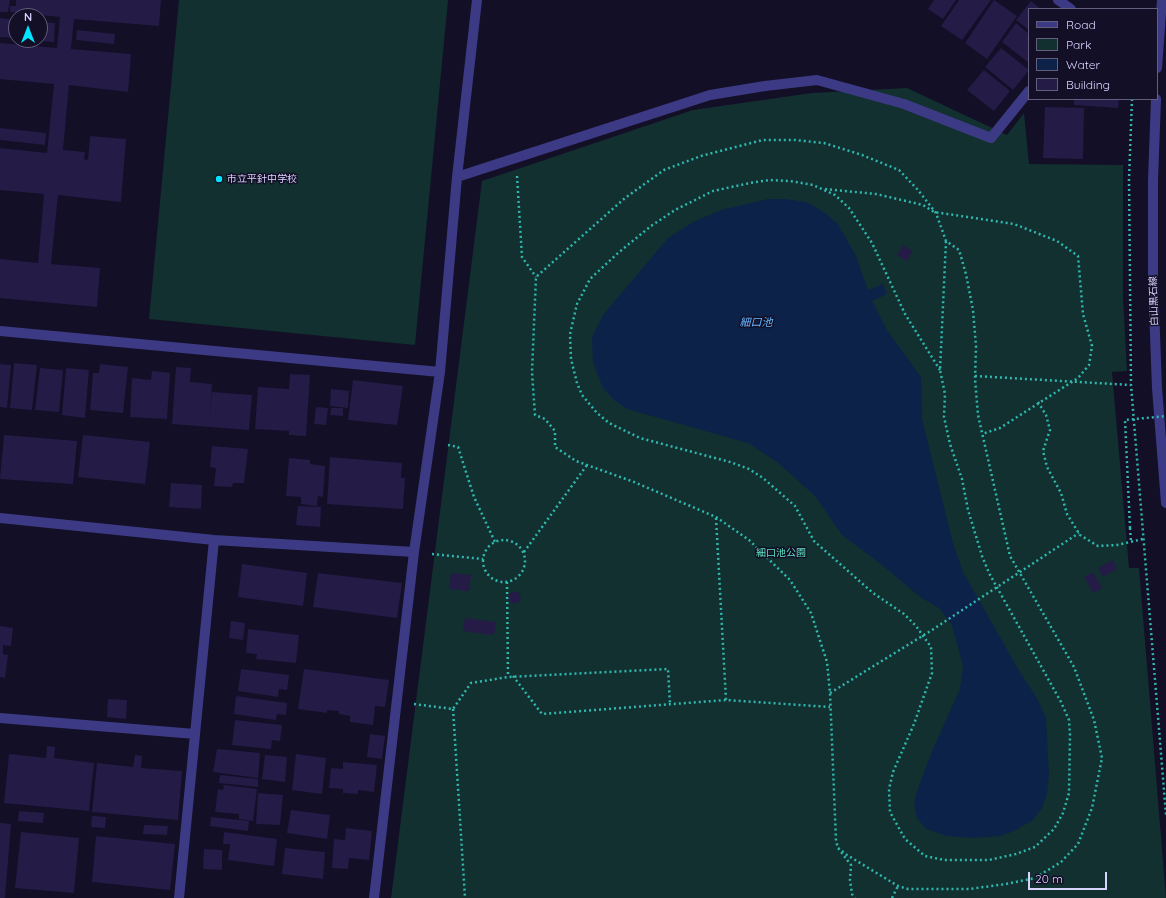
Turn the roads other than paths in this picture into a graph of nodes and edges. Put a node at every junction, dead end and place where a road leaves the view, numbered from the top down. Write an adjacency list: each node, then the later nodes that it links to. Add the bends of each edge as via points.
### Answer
1 (477, 0): 8 (street)
2 (1058, 0): 4 (street)
3 (1162, 0): 5 (street)
4 (1070, 8)
5 (1158, 36)
6 (1028, 92): 8 (street, via 991,138 904,104 817,80 765,86 710,95)
7 (1156, 100): 11 (street, 白山黒石線, via 1152,180 1153,281 1157,388)
8 (457, 177): 10 (street)
9 (0, 330): 10 (street)
10 (440, 372): 14 (street)
11 (1166, 503)
12 (0, 518): 13 (street)
13 (214, 540): 14 (street); 16 (street)
14 (414, 552): 18 (street)
15 (0, 718): 16 (street)
16 (195, 734): 17 (street)
17 (179, 898)
18 (374, 898)

